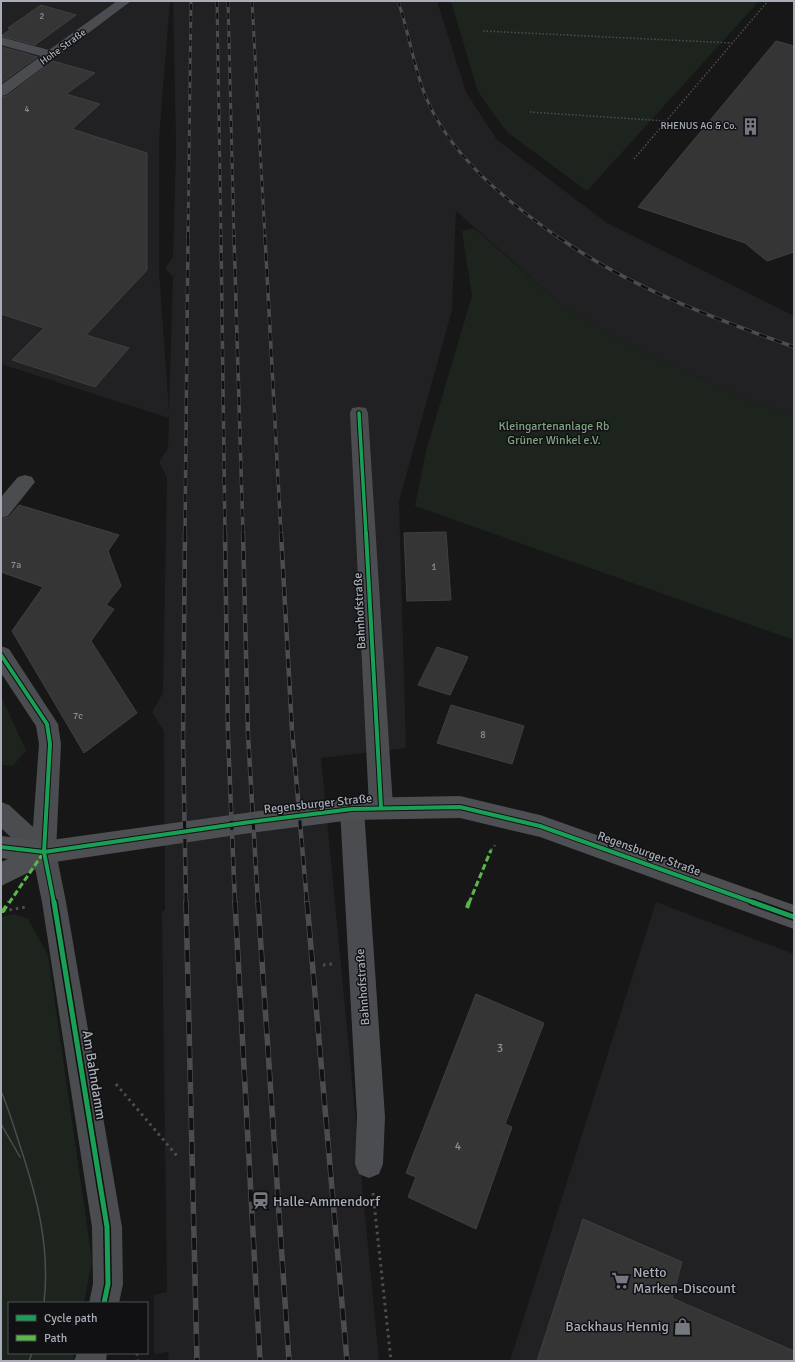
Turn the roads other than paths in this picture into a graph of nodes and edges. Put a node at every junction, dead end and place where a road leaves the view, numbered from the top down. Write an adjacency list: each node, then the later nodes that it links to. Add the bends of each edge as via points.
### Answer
1 (125, 1): 3 (street, Hohe Straße)
2 (1, 41): 3 (street)
3 (52, 55): 4 (street, Hohe Straße)
4 (1, 92)
5 (359, 413): 9 (street, Bahnhofstraße)
6 (25, 482): 7 (street)
7 (1, 510)
8 (1, 655): 13 (street, via 47,724 50,744)
9 (381, 807): 10 (main road, Regensburger Straße); 15 (main road, Regensburger Straße, via 460,807 540,826)
10 (352, 809): 13 (main road, Regensburger Straße); 16 (street, Bahnhofstraße, via 371,1117)
11 (1, 813): 13 (street)
12 (1, 847): 13 (main road, Regensburger Straße)
13 (44, 852): 14 (main road, Regensburger Straße); 17 (street, Am Bahndamm, via 107,1227 108,1284)
14 (1, 875)
15 (794, 917)
16 (369, 1164)
17 (104, 1302)

